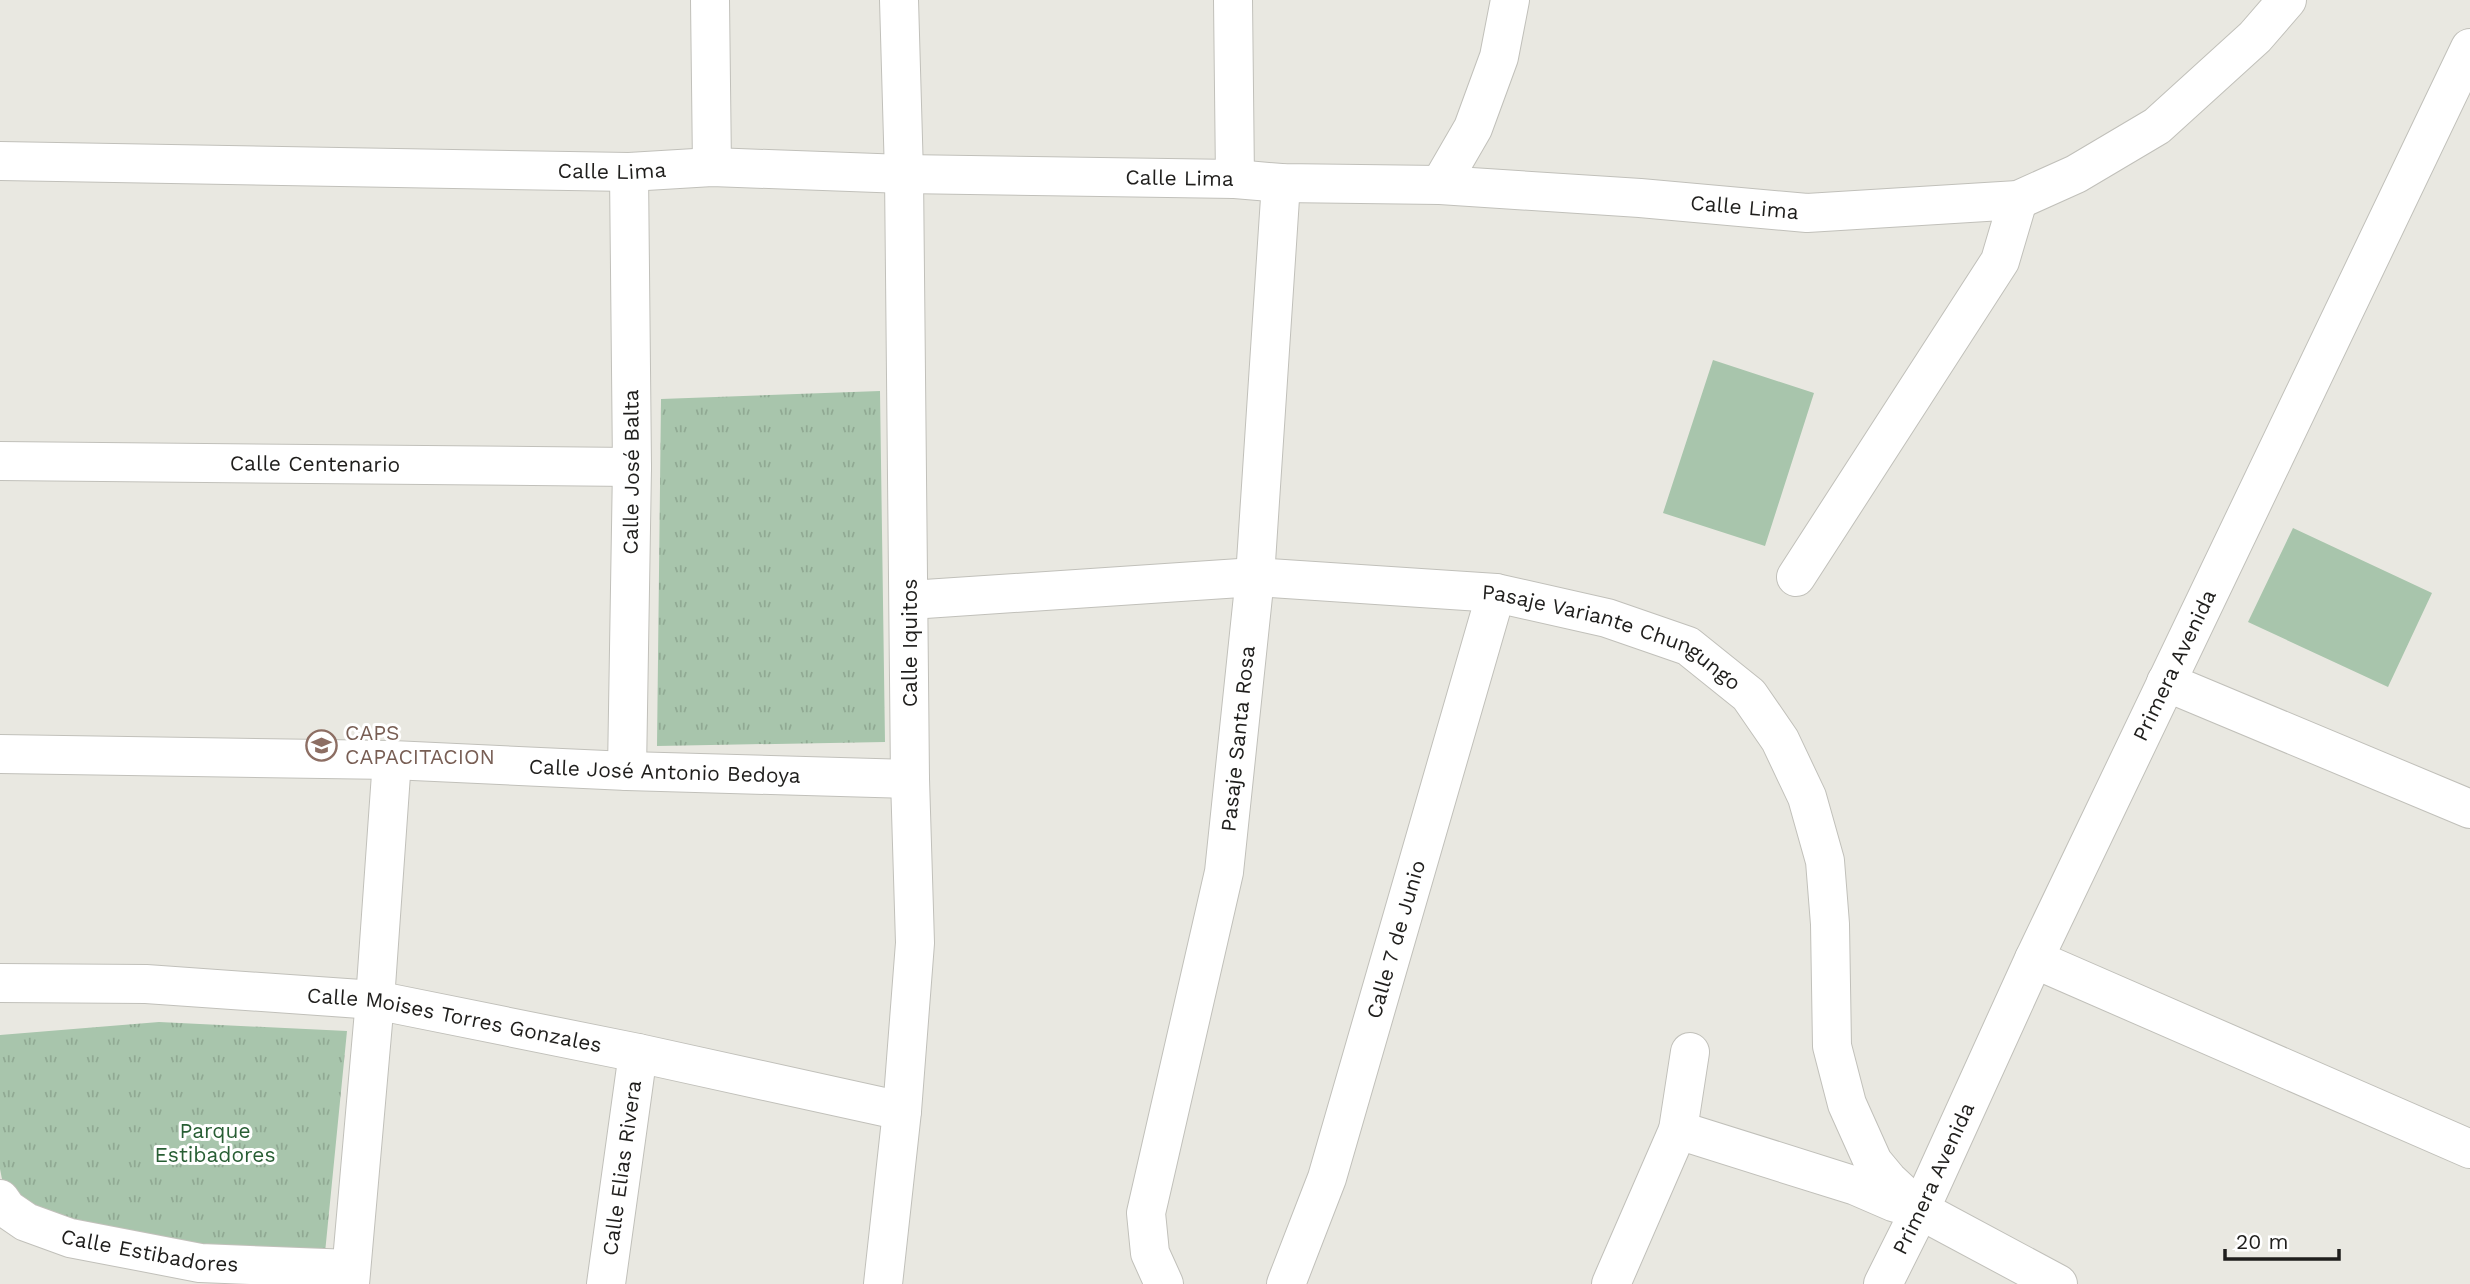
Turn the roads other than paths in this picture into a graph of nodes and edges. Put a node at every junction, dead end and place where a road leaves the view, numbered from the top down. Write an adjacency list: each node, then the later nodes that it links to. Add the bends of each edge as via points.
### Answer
1 (710, 0): 8 (street)
2 (899, 0): 10 (street, Calle Iquitos)
3 (1233, 0): 11 (street)
4 (1510, 0): 13 (street, via 1499,57 1473,128)
5 (2287, 0): 14 (street, Calle Lima, via 2255,37 2157,126 2077,174)
6 (2470, 48): 21 (street, Primera Avenida)
7 (0, 161): 9 (street, Calle Lima)
8 (712, 167): 9 (street, Calle Lima); 10 (street, Calle Lima)
9 (629, 173): 16 (street, Calle José Balta)
10 (904, 174): 11 (street, Calle Lima); 20 (street, Calle Iquitos)
11 (1236, 179): 12 (street, Calle Lima)
12 (1281, 183): 13 (street, Calle Lima); 17 (street, Pasaje Santa Rosa)
13 (1440, 185): 14 (street, Calle Lima, via 1807,213)
14 (2018, 200): 18 (street, via 2000,261)
15 (0, 461): 16 (street, Calle Centenario)
16 (632, 467): 24 (street, Calle José Balta)
17 (1255, 577): 19 (street, Pasaje Variante Chungungo); 20 (street, Pasaje Variante Chungungo); 40 (street, Pasaje Santa Rosa, via 1224,872 1146,1213 1150,1253)
18 (1796, 577)
19 (1496, 593): 36 (street, Pasaje Variante Chungungo, via 1608,618 1688,646 1749,695 1780,740 1807,797 1825,861 1832,1046 1847,1104 1873,1161); 41 (street, Calle 7 de Junio, via 1327,1178)
20 (910, 600): 25 (street, Calle Iquitos)
21 (2166, 682): 26 (street); 27 (street, Primera Avenida)
22 (0, 754): 23 (street, Calle José Antonio Bedoya)
23 (392, 760): 24 (street, Calle José Antonio Bedoya); 29 (street)
24 (626, 771): 25 (street, Calle José Antonio Bedoya)
25 (910, 779): 32 (street, Calle Iquitos, via 915,943)
26 (2470, 809)
27 (2034, 959): 34 (street); 36 (street, Primera Avenida)
28 (0, 983): 29 (street, Calle Moises Torres Gonzales, via 146,984)
29 (375, 1000): 31 (street, Calle Moises Torres Gonzales); 37 (street)
30 (1690, 1052): 33 (street)
31 (638, 1053): 32 (street, Calle Moises Torres Gonzales); 38 (street, Calle Elias Rivera)
32 (902, 1111): 39 (street, Calle Iquitos)
33 (1678, 1130): 36 (street); 42 (street)
34 (2470, 1149)
35 (0, 1199): 37 (street, Calle Estibadores, via 26,1222 70,1238 200,1263)
36 (1920, 1210): 43 (street, Primera Avenida); 44 (street)
37 (351, 1277)
38 (607, 1284)
39 (883, 1284)
40 (1164, 1284)
41 (1286, 1284)
42 (1611, 1284)
43 (1883, 1284)
44 (2059, 1284)

